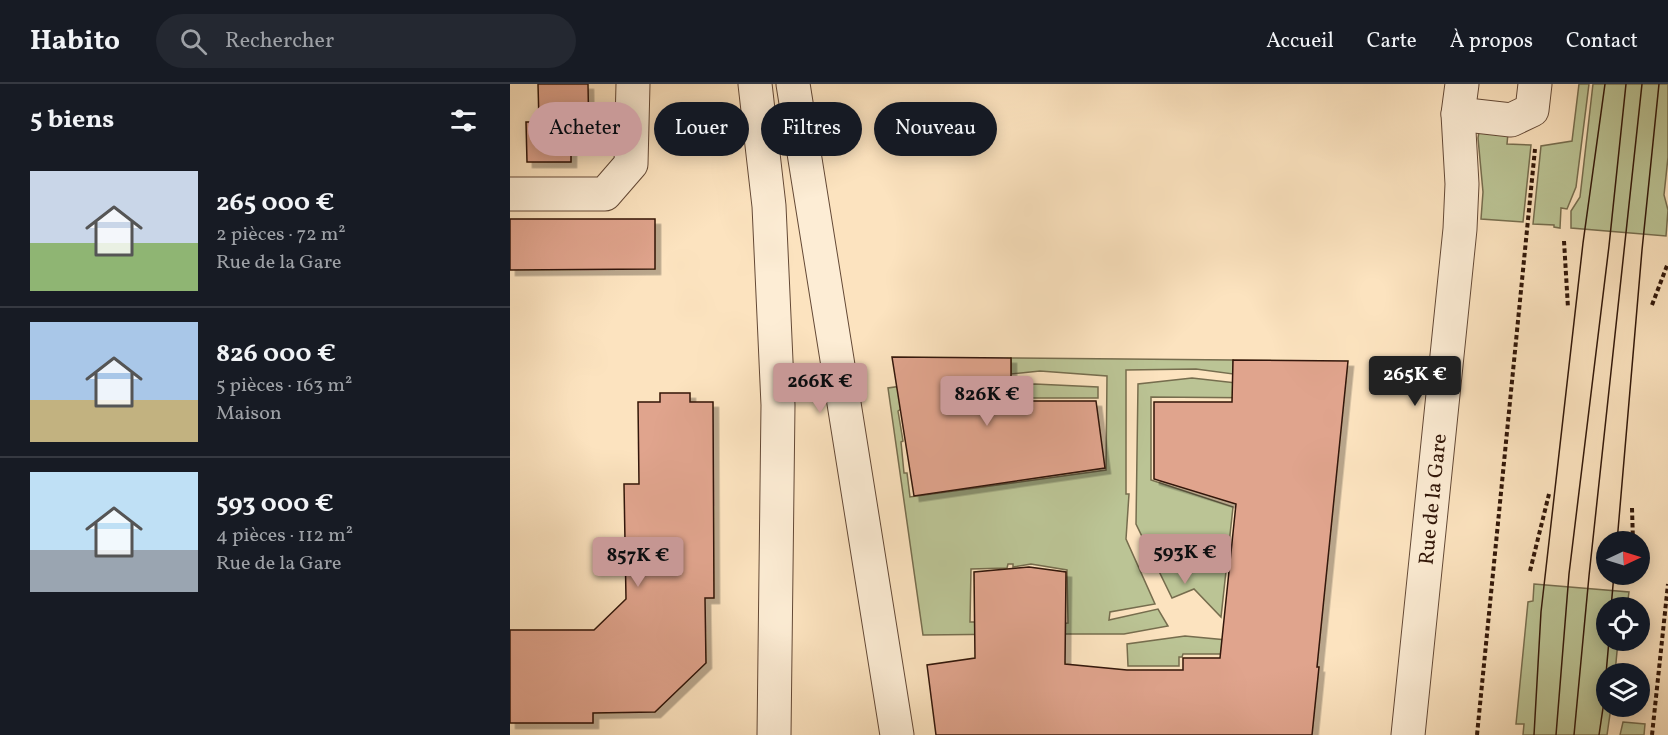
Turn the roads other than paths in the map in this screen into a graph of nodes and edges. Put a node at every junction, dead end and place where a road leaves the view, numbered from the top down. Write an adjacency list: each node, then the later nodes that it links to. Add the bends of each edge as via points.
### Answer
1 (633, 84): 6 (street, via 631,164 605,194)
2 (755, 84): 7 (street, via 769,207 778,405)
3 (793, 84): 8 (street)
4 (1534, 97): 5 (street, via 1511,120)
5 (1460, 99): 9 (street, Rue de la Gare, via 1460,229)
6 (510, 194)
7 (774, 735)
8 (897, 735)
9 (1408, 735)

